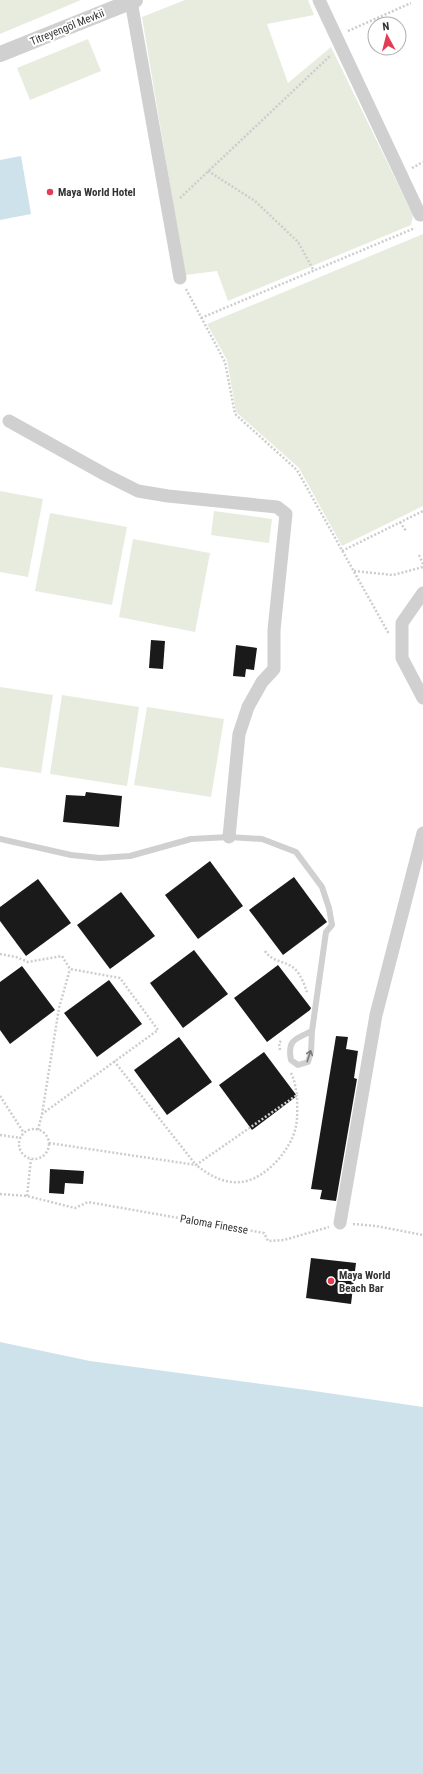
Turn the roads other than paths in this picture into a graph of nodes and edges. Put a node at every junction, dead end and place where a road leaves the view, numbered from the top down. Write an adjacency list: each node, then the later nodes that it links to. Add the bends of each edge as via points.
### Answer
1 (319, 0): 4 (street)
2 (133, 1): 3 (street, Titreyengöl Mevkii); 5 (street)
3 (0, 54)
4 (420, 215)
5 (180, 278)
6 (9, 421): 10 (street, via 138,491 277,507 286,514 274,630 274,669 262,682 248,706 239,734)
7 (423, 593): 8 (street, via 402,623 402,658)
8 (423, 698)
9 (423, 833): 13 (street, via 376,1015)
10 (229, 837): 11 (lane, via 191,839 130,856 100,858 71,856); 12 (lane, via 262,839 296,852 322,887 332,925 326,932)
11 (0, 839)
12 (312, 1031): 12 (lane, one-way to 12, via 293,1040 289,1049 291,1060 298,1065 308,1062)
13 (340, 1223)

